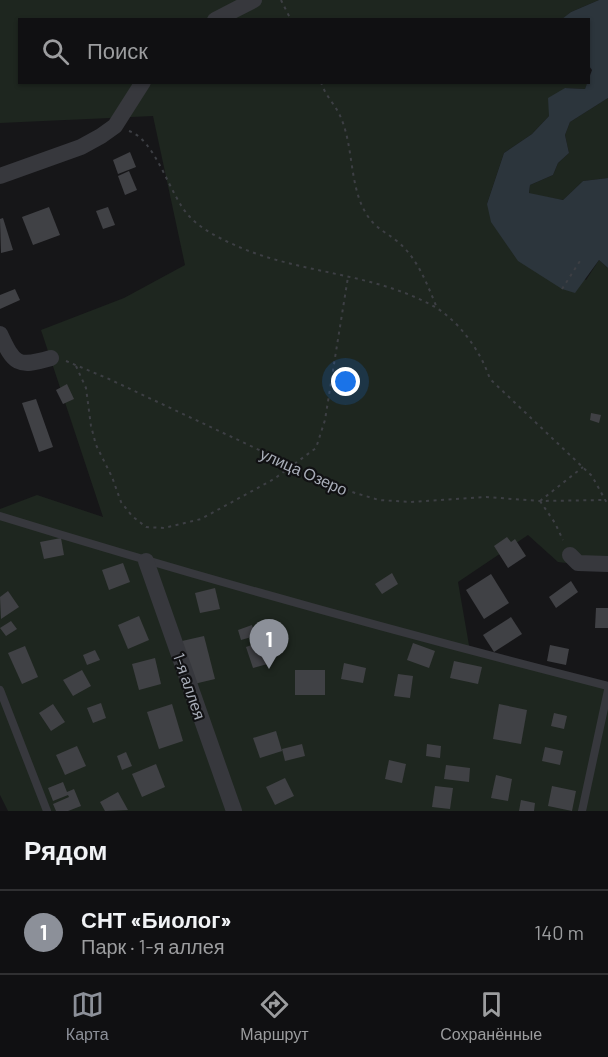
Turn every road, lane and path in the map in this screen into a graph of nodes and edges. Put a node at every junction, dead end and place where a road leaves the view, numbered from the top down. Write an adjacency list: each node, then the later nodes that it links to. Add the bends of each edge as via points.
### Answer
1 (254, 0): 3 (street)
2 (281, 0): 4 (path)
3 (219, 18)
4 (290, 18)
5 (142, 84): 7 (street)
6 (322, 84): 12 (path, via 341,118 366,215 380,231 398,242 423,272)
7 (115, 126): 8 (street, via 81,147); 10 (path, via 135,133 149,148 187,214 204,229 260,254)
8 (0, 176)
9 (580, 261): 11 (path)
10 (348, 277): 12 (path); 16 (path, via 325,420 316,448)
11 (562, 289)
12 (437, 308): 17 (path, via 466,334 484,360 490,379)
13 (0, 334): 14 (street, via 16,362 27,364)
14 (51, 358): 15 (path, улица Озеро)
15 (76, 365): 16 (path, улица Озеро); 16 (path, via 86,388 96,445 121,502 146,527 164,528 201,519)
16 (292, 466): 19 (path, улица Озеро, via 380,500 486,497)
17 (583, 467): 18 (path); 19 (path)
18 (606, 500): 19 (path, улица Озеро); 20 (path)
19 (540, 501): 22 (path)
20 (608, 505)
21 (0, 516): 23 (lane)
22 (570, 555): 24 (street, via 578,562)
23 (146, 561): 25 (lane); 28 (street, 1-я аллея)
24 (608, 564)
25 (608, 688): 29 (lane)
26 (0, 690): 27 (lane)
27 (47, 811)
28 (234, 811)
29 (582, 811)

